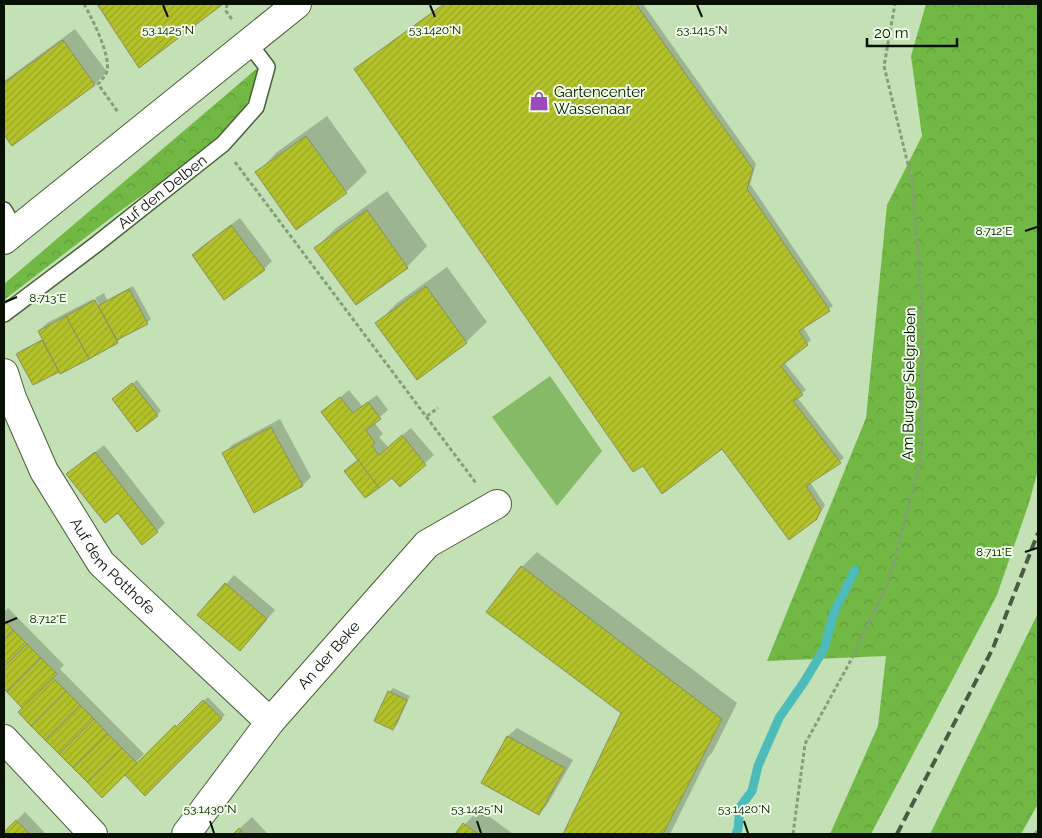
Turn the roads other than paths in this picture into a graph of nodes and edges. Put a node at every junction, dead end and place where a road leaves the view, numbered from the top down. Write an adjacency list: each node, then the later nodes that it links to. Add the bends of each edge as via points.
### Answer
1 (297, 4): 2 (street)
2 (248, 42): 3 (street, via 134,134); 4 (lane, Auf den Delben, via 267,67 256,107 223,144)
3 (8, 227)
4 (4, 314)
5 (4, 374): 7 (street, Auf dem Potthofe, via 44,471 100,563)
6 (497, 504): 7 (street, An der Beke, via 428,544)
7 (270, 722): 10 (street, An der Beke)
8 (4, 739): 9 (street)
9 (93, 834)
10 (186, 834)

